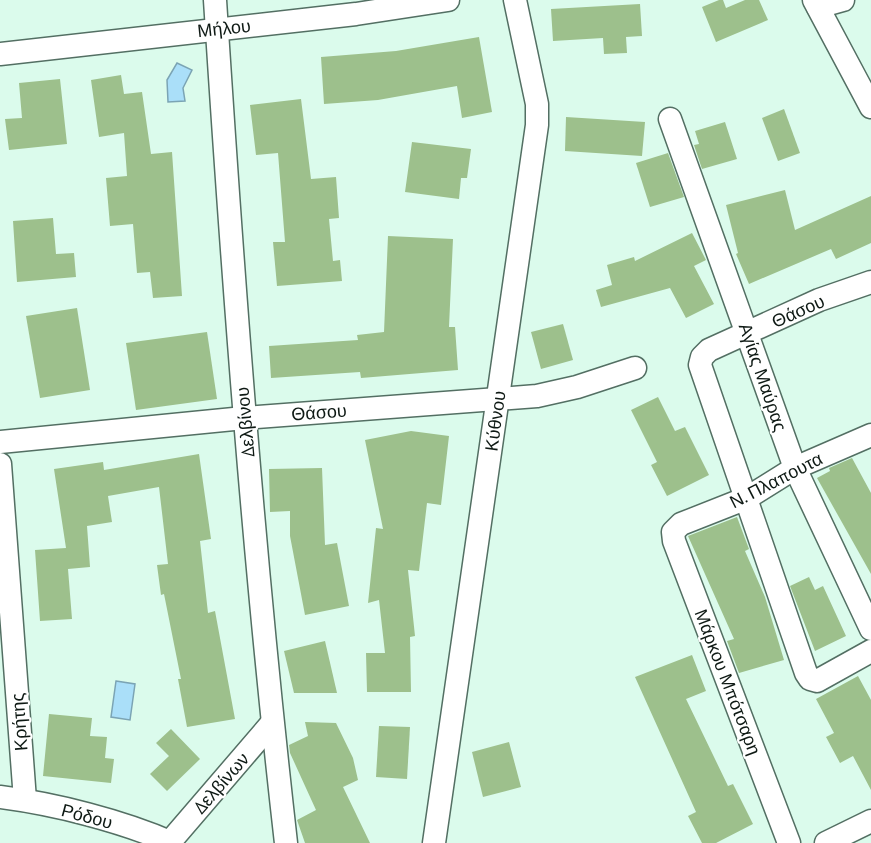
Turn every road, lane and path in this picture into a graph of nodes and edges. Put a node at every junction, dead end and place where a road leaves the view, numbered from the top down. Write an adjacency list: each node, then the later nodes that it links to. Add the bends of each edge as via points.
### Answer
1 (215, 0): 6 (street, Δελβίνου)
2 (448, 0): 6 (street, Μήλου)
3 (515, 0): 13 (street, Κύθνου, via 537,104 537,125)
4 (843, 0): 5 (street)
5 (816, 4): 8 (street)
6 (217, 28): 7 (street, Μήλου); 14 (street, Δελβίνου)
7 (0, 54)
8 (871, 108)
9 (670, 119): 11 (street, Αγίας Μαύρας)
10 (871, 282): 11 (street, Θάσου, via 819,300)
11 (748, 333): 18 (street, Αγίας Μαύρας); 19 (street, Θάσου, via 709,350 700,365)
12 (635, 368): 13 (street, Θάσου, via 577,387)
13 (498, 399): 14 (street, Θάσου); 29 (street, Κύθνου)
14 (244, 418): 16 (street, Θάσου); 23 (street, Δελβίνου)
15 (871, 435): 18 (street, Ν. Πλαπουτα)
16 (0, 442)
17 (0, 464): 25 (street, Κρήτης)
18 (795, 468): 19 (street, Ν. Πλαπουτα); 21 (street, Αγίας Μαύρας)
19 (747, 498): 20 (street, Ν. Πλαπουτα); 22 (street, via 810,679 817,681)
20 (681, 524): 30 (street, Μάρκου Μπότσαρη, via 673,532 674,541)
21 (871, 629)
22 (871, 651)
23 (272, 723): 27 (street, Δελβίνων); 28 (street, Δελβίνου)
24 (0, 797): 25 (street, Ρόδου)
25 (25, 800): 27 (street, Ρόδου, via 102,819)
26 (871, 821): 31 (street)
27 (170, 843)
28 (286, 843)
29 (434, 843)
30 (789, 843)
31 (826, 843)

